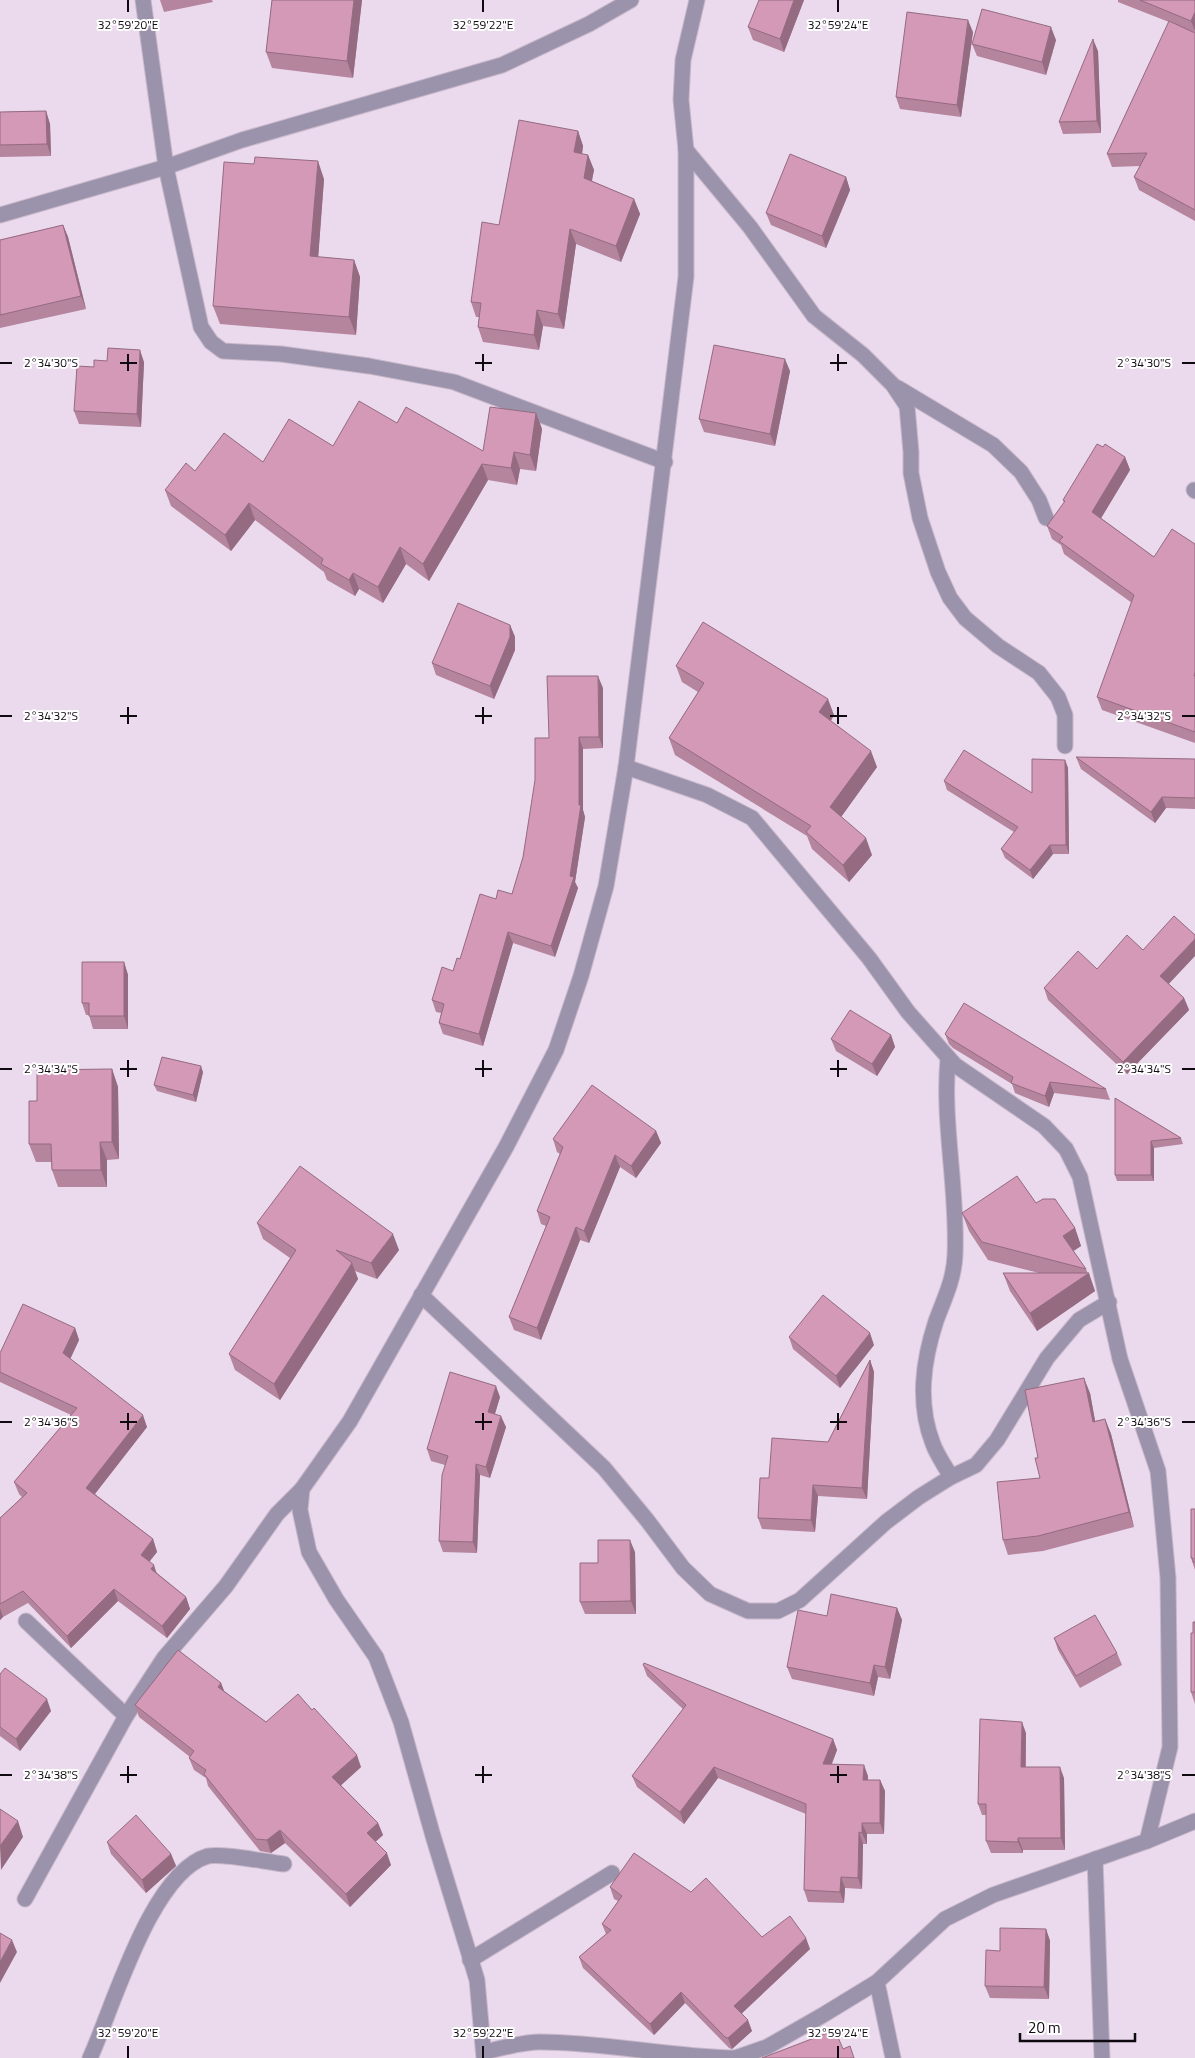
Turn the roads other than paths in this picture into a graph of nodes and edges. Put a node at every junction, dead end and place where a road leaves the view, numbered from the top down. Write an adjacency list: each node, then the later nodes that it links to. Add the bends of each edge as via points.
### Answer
1 (143, 0): 5 (street)
2 (631, 0): 5 (street, via 589,24 502,64 242,140)
3 (697, 0): 4 (street, via 682,60 681,100)
4 (686, 150): 7 (street, via 750,227 814,316 863,355); 8 (street, via 686,277)
5 (166, 167): 6 (street); 8 (street, via 201,327 211,342 223,351 281,354 454,382)
6 (0, 215)
7 (893, 385): 9 (street, via 993,445 1021,472); 10 (street, via 907,406 913,487 920,518 950,598 965,618 998,646 1039,673 1058,697 1065,715)
8 (665, 462): 11 (street)
9 (1046, 518)
10 (1065, 746)
11 (626, 767): 12 (street, via 708,795 752,818); 13 (street, via 606,886 556,1050 506,1147)
12 (948, 1058): 14 (street, via 1044,1126 1066,1149 1080,1177); 15 (street, via 946,1099 956,1256 953,1276 929,1348 922,1390 933,1444)
13 (421, 1295): 15 (street, via 604,1468 683,1568 710,1594 748,1611 778,1611 800,1600 886,1522); 16 (street, via 350,1421)
14 (1109, 1302): 15 (street, via 1079,1320 1048,1358 997,1440 976,1465); 20 (street, via 1120,1359 1158,1472 1168,1578 1170,1747)
15 (951, 1477)
16 (302, 1489): 18 (street, via 277,1514 226,1586 164,1658); 25 (street, via 300,1510 309,1552 336,1599 376,1657 401,1722)
17 (26, 1621): 18 (street)
18 (126, 1716): 24 (street)
19 (1195, 1820): 20 (street)
20 (1146, 1841): 21 (street)
21 (1095, 1859): 26 (street, via 992,1895 945,1920); 31 (street)
22 (284, 1864): 28 (street, via 210,1856 179,1876 158,1902 133,1950)
23 (612, 1873): 25 (street)
24 (25, 1899)
25 (470, 1960): 27 (street, via 477,1980)
26 (877, 1982): 29 (street, via 767,2047); 30 (street)
27 (484, 2055): 29 (street, via 538,2042)
28 (90, 2058)
29 (734, 2058)
30 (893, 2058)
31 (1102, 2058)

